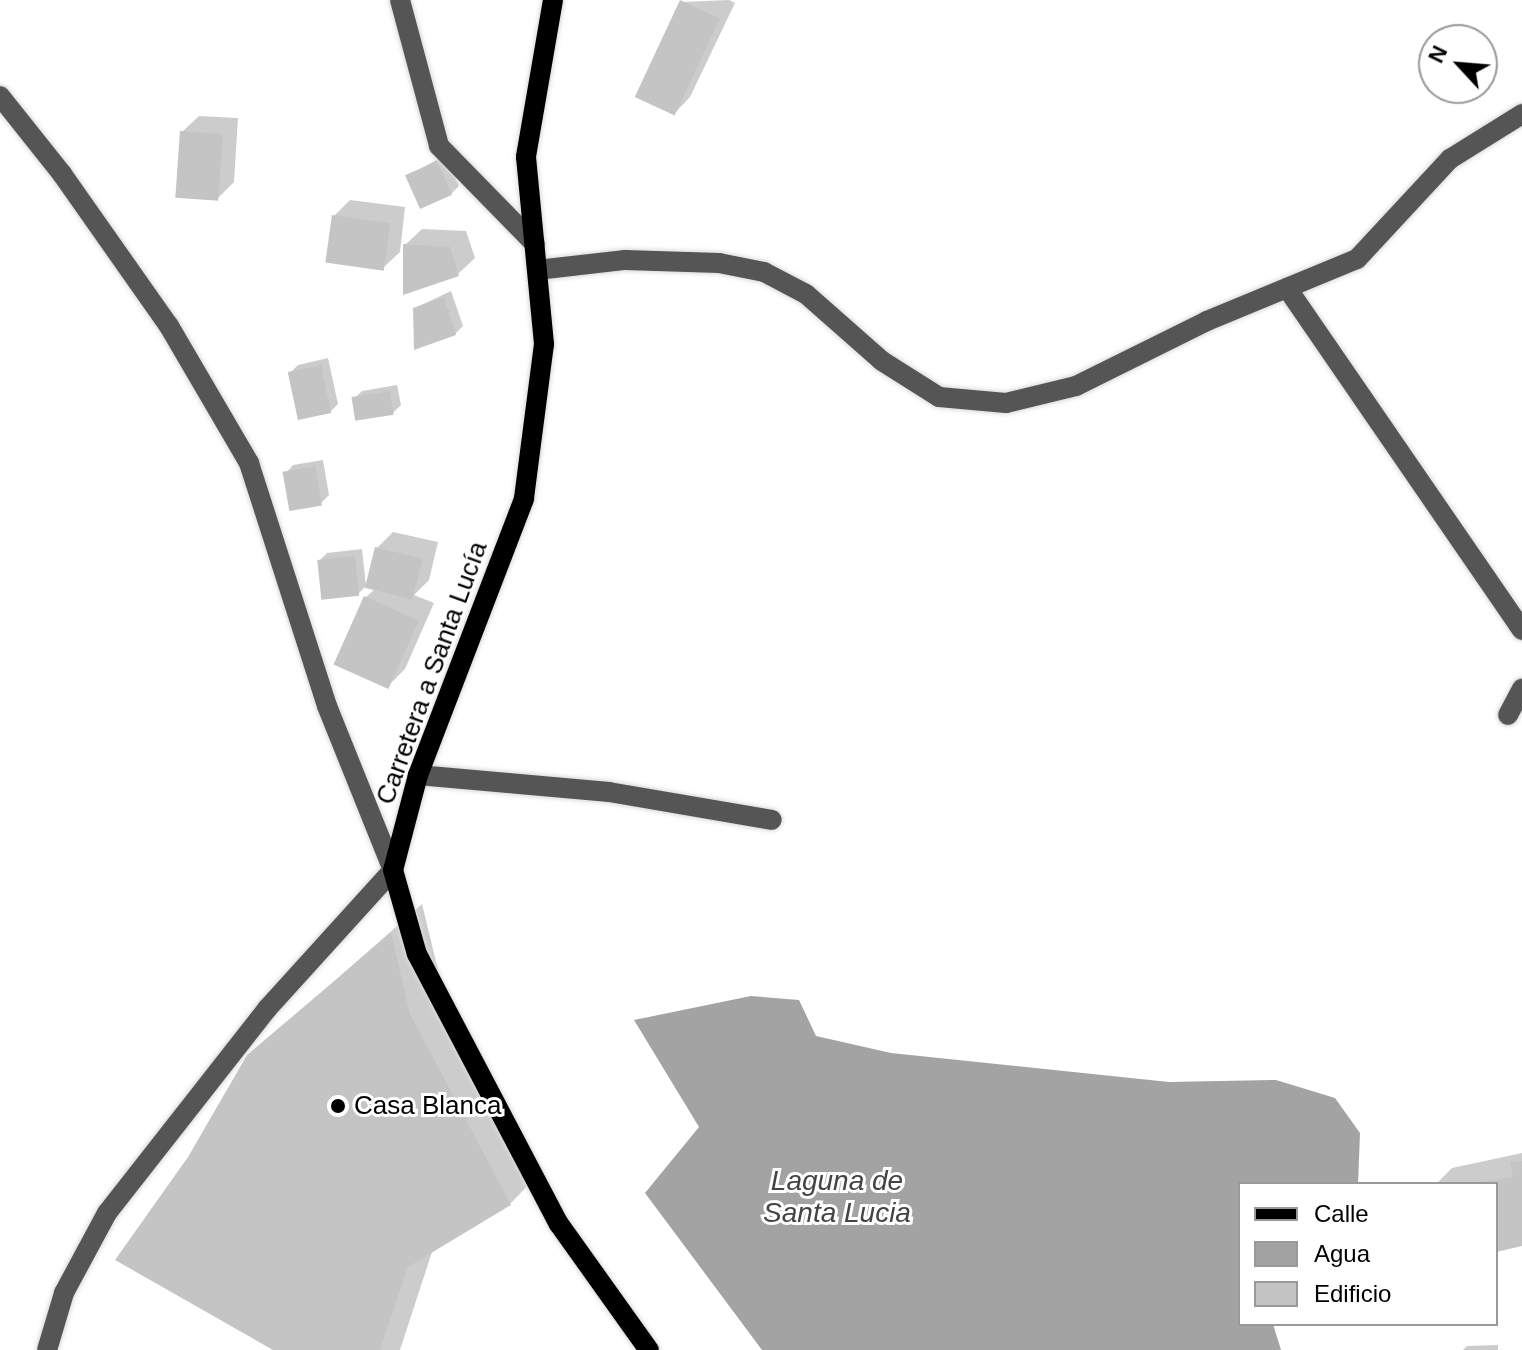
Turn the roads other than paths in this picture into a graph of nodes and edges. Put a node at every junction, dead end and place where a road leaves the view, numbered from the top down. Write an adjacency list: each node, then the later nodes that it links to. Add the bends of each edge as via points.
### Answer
1 (400, 0): 5 (street, via 439,146)
2 (553, 0): 5 (main road, Carretera a Santa Lucía, via 526,157)
3 (0, 96): 13 (street, via 169,326 249,463 327,706)
4 (1522, 114): 7 (street, via 1450,159 1357,259)
5 (535, 244): 6 (main road, Carretera a Santa Lucía)
6 (537, 270): 7 (street, via 625,260 719,263 764,272 806,294 882,361 939,397 1006,403 1076,386); 11 (main road, Carretera a Santa Lucía, via 544,344 524,499)
7 (1287, 288): 8 (street)
8 (1522, 630)
9 (1522, 689): 10 (street)
10 (1508, 715)
11 (418, 775): 12 (street, via 609,792); 13 (main road, Carretera a Santa Lucía)
12 (772, 820)
13 (393, 870): 14 (street, via 267,1009 107,1213 64,1293); 15 (main road, via 417,954 552,1211)
14 (47, 1350)
15 (649, 1350)

